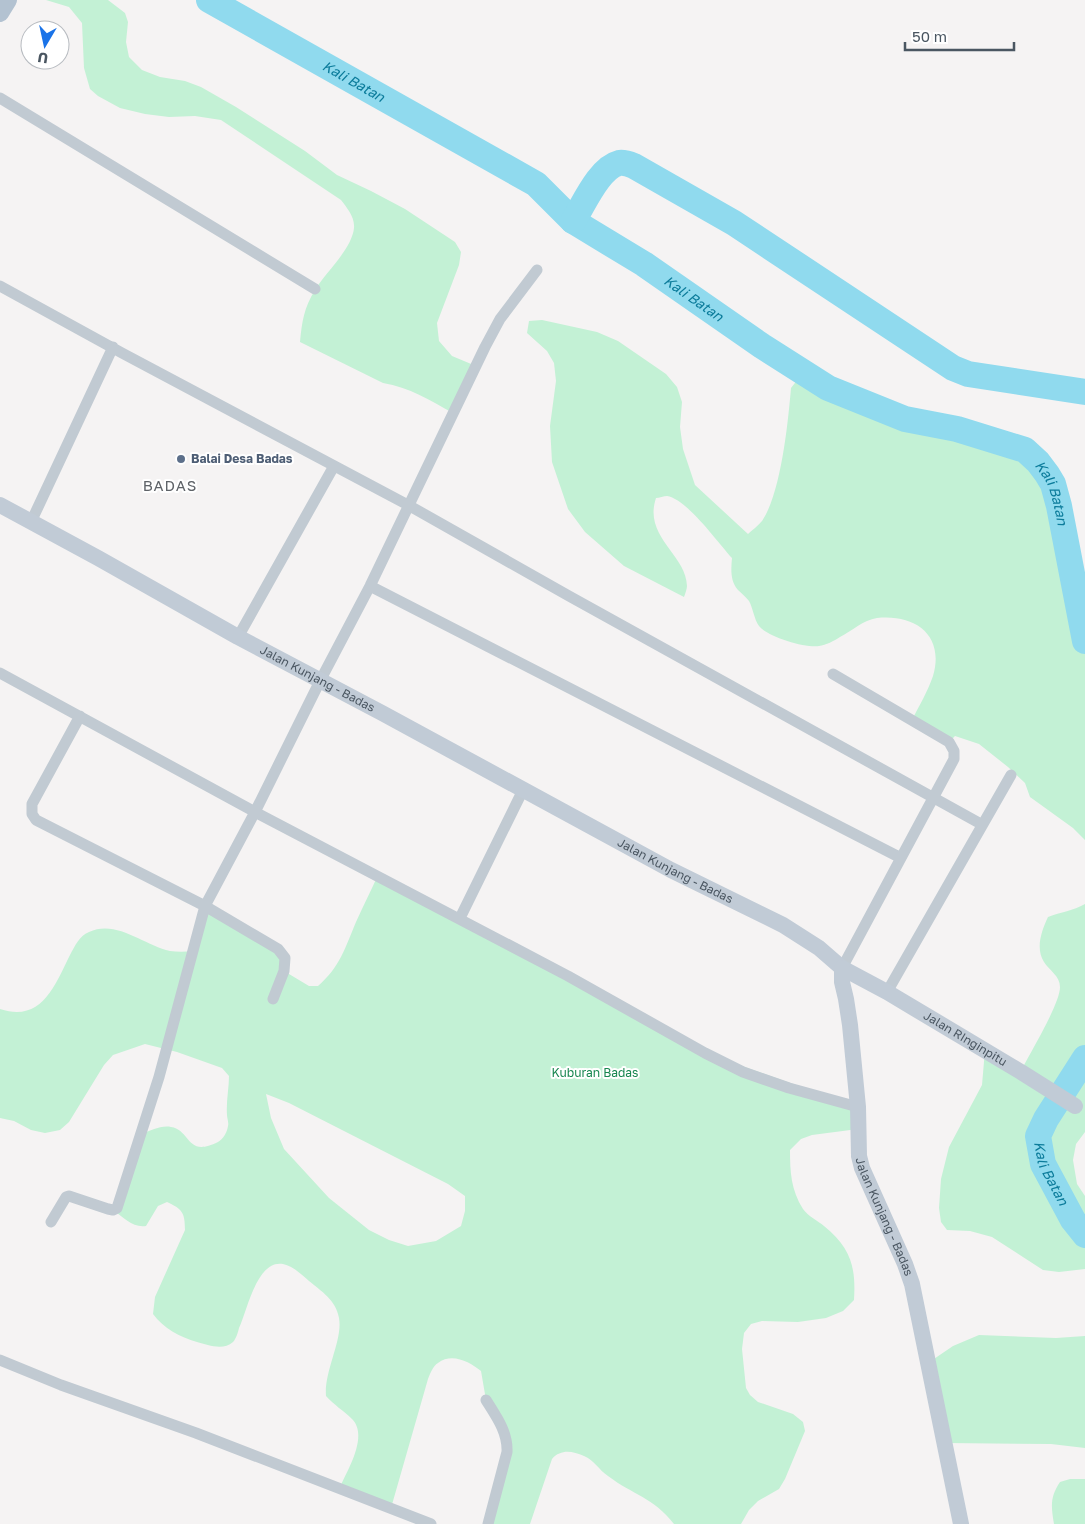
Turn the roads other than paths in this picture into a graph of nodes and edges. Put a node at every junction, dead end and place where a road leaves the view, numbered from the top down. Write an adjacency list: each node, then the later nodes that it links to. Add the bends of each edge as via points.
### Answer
1 (8, 0): 2 (main road)
2 (0, 13)
3 (0, 98): 6 (street)
4 (537, 270): 10 (street, via 500,319)
5 (0, 286): 7 (street)
6 (315, 289)
7 (113, 347): 8 (street); 11 (street)
8 (334, 466): 10 (street); 13 (street)
9 (0, 505): 11 (main road, Jalan Kunjang - Badas)
10 (408, 505): 12 (street); 20 (street)
11 (31, 522): 13 (main road, Jalan Kunjang - Badas)
12 (370, 586): 16 (street); 23 (street)
13 (238, 637): 16 (main road, Jalan Kunjang - Badas)
14 (0, 673): 17 (street)
15 (833, 674): 20 (street, via 949,742 954,760)
16 (320, 681): 19 (main road, Jalan Kunjang - Badas); 21 (street)
17 (80, 716): 21 (street); 24 (street, via 32,804 32,814 36,820)
18 (1011, 775): 22 (street)
19 (524, 790): 25 (street); 26 (main road, Jalan Kunjang - Badas, via 670,870 783,926 819,948)
20 (933, 797): 22 (street); 23 (street)
21 (256, 812): 24 (street); 25 (street)
22 (981, 824): 27 (street)
23 (901, 858): 26 (street)
24 (205, 906): 28 (street, via 278,949 285,958 284,971); 31 (street, via 159,1077 117,1208 108,1209 69,1196)
25 (460, 918): 29 (street, via 743,1072)
26 (842, 968): 27 (main road, Jalan RInginpitu); 29 (main road, Jalan Kunjang - Badas)
27 (888, 992): 30 (main road, Jalan RInginpitu)
28 (273, 999)
29 (858, 1107): 36 (main road, Jalan Kunjang - Badas, via 859,1156 912,1284)
30 (1080, 1109)
31 (51, 1222)
32 (0, 1360): 34 (street)
33 (486, 1400): 35 (street, via 508,1442)
34 (432, 1524)
35 (488, 1524)
36 (961, 1524)

